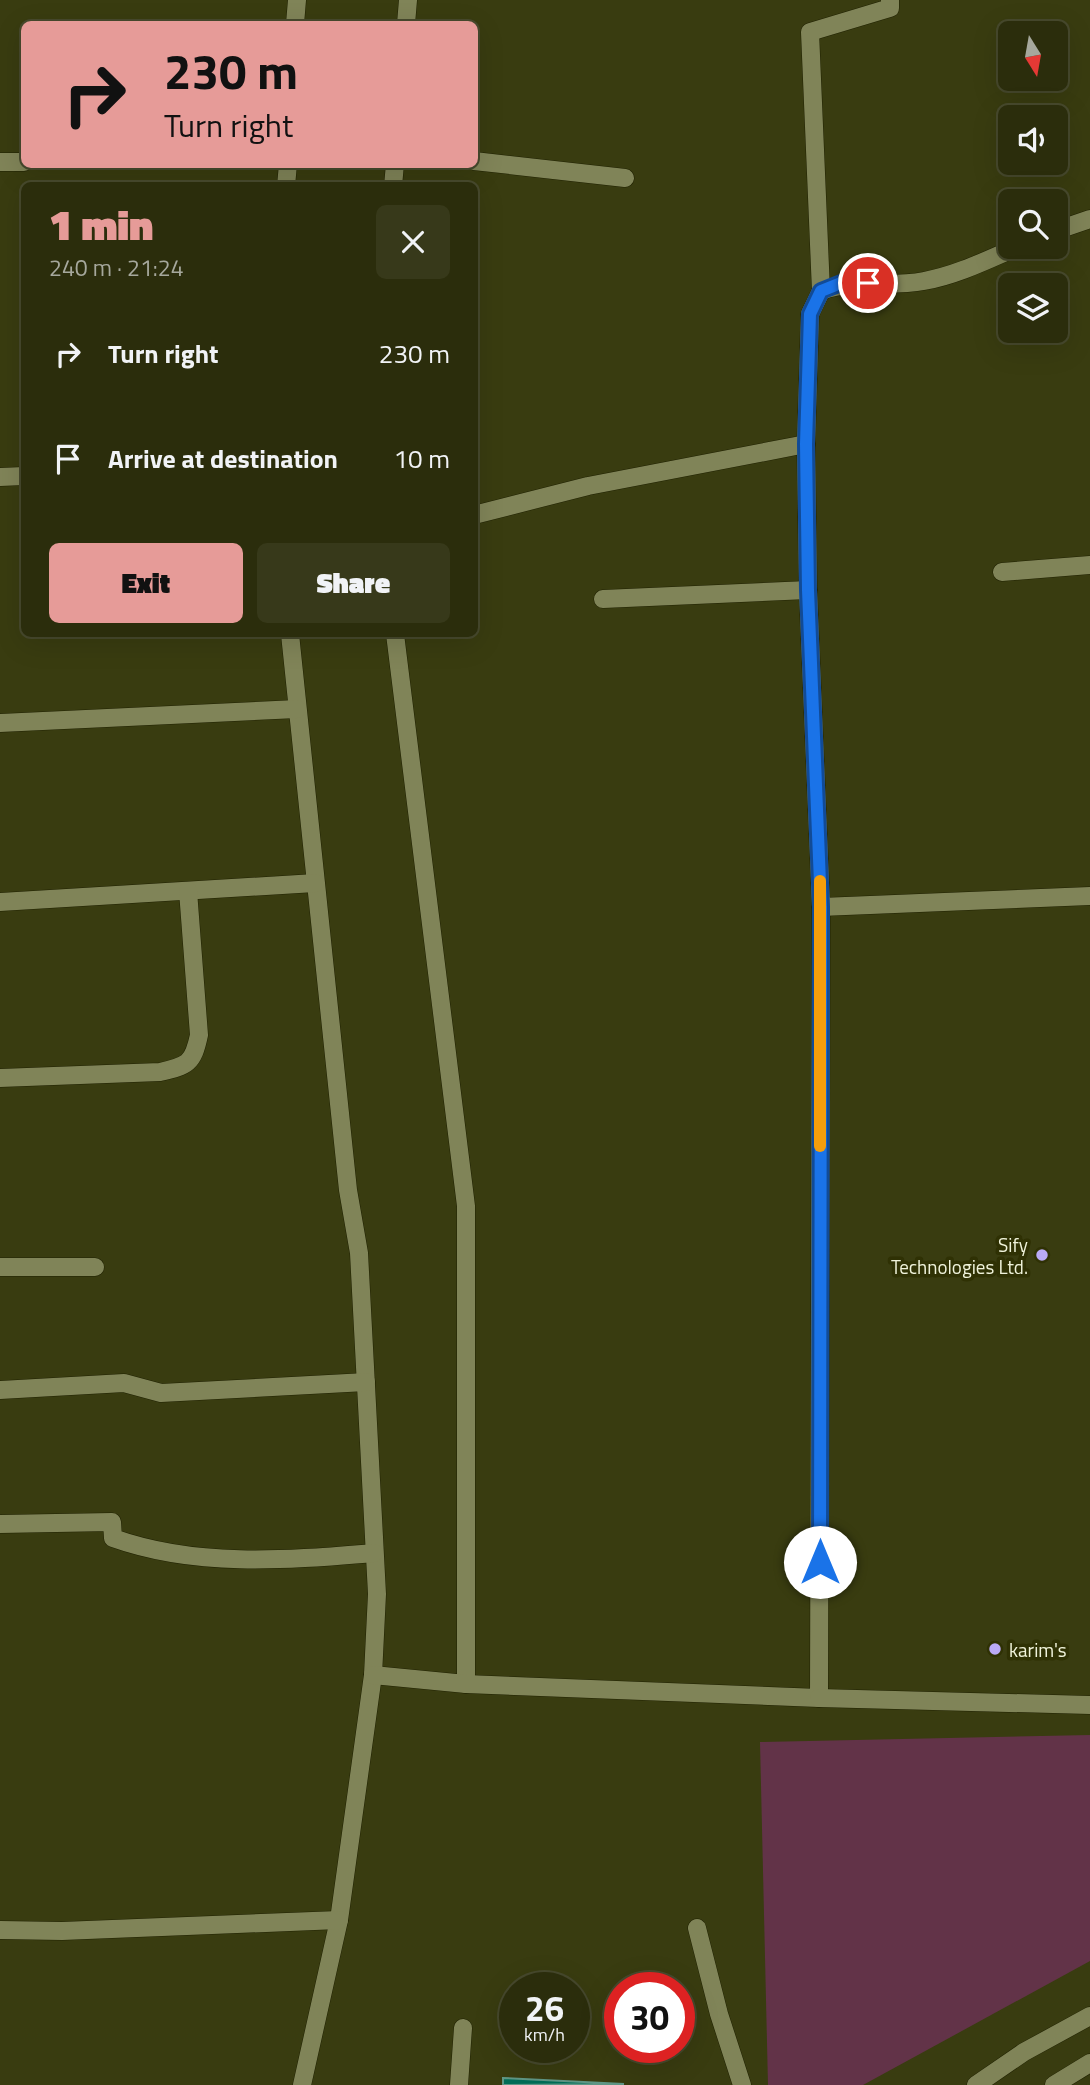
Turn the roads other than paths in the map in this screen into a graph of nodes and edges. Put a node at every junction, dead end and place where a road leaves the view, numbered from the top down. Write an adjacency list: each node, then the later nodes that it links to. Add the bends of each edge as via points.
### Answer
1 (297, 0): 4 (street)
2 (408, 0): 5 (street)
3 (890, 0): 13 (street, via 890,8 810,32)
4 (295, 21)
5 (406, 21)
6 (478, 161): 9 (street)
7 (0, 162): 8 (street)
8 (21, 162)
9 (625, 178)
10 (1090, 219): 11 (street)
11 (1068, 227)
12 (998, 255): 13 (street, via 922,282 841,283)
13 (821, 291): 14 (street, via 810,314)
14 (806, 444): 17 (street, via 588,486); 20 (street)
15 (0, 477): 16 (street)
16 (21, 477)
17 (478, 514)
18 (1090, 565): 19 (street)
19 (1002, 572)
20 (808, 590): 21 (street); 30 (street)
21 (603, 599)
22 (290, 637): 24 (street)
23 (396, 637): 39 (street, via 466,1206)
24 (298, 709): 25 (street); 26 (street)
25 (0, 723)
26 (315, 883): 27 (street); 34 (street, via 359,1254)
27 (188, 891): 29 (street); 31 (street, via 199,1035 196,1052 184,1067 160,1072)
28 (1090, 895): 30 (street)
29 (0, 902)
30 (821, 907): 40 (street)
31 (0, 1078)
32 (0, 1267): 33 (street)
33 (95, 1267)
34 (366, 1382): 35 (street, via 161,1393 124,1383); 37 (street)
35 (0, 1390)
36 (0, 1524): 37 (street, via 112,1522 113,1538 180,1556 279,1561)
37 (374, 1553): 38 (street)
38 (373, 1675): 39 (street); 42 (street)
39 (466, 1684): 40 (street)
40 (819, 1698): 41 (street)
41 (1090, 1705)
42 (339, 1920): 44 (street); 48 (street)
43 (696, 1928): 50 (street)
44 (0, 1930)
45 (1090, 2016): 51 (street)
46 (463, 2028): 49 (street)
47 (1090, 2063): 52 (street)
48 (302, 2085)
49 (458, 2085)
50 (742, 2085)
51 (976, 2085)
52 (1054, 2085)

